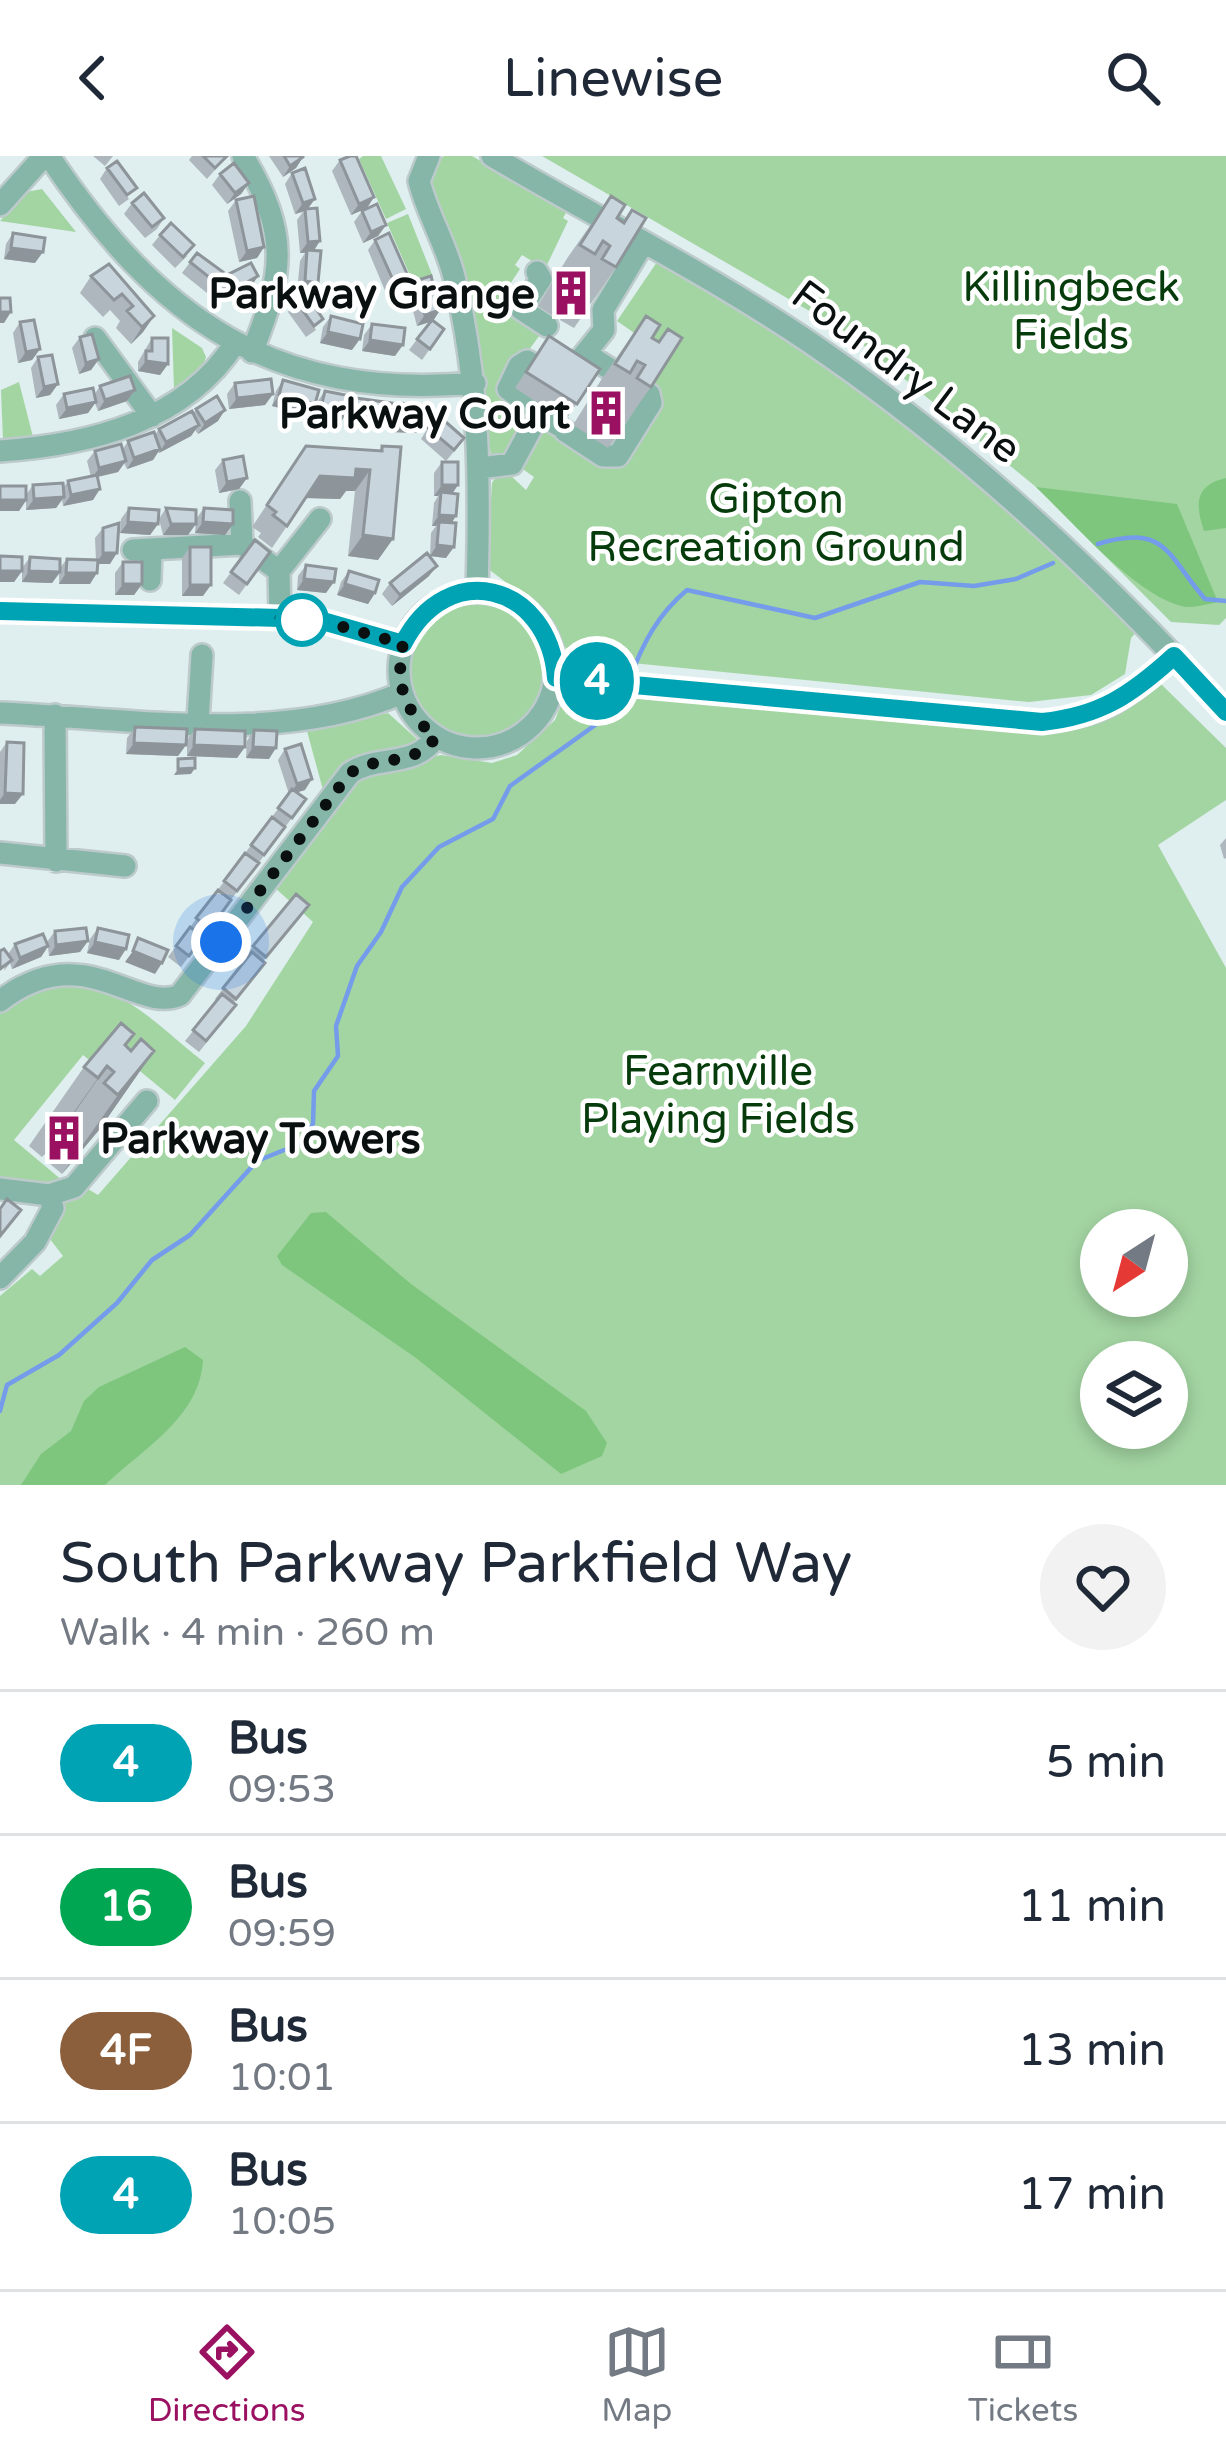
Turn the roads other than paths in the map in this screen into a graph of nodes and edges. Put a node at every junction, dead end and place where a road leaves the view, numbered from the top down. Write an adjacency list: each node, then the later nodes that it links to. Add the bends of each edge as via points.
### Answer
1 (46, 156): 5 (street); 9 (street, via 139,274)
2 (243, 156): 9 (street, via 268,197 280,246 273,299)
3 (492, 156): 6 (street, Foundry Lane)
4 (418, 160): 11 (street)
5 (0, 205)
6 (644, 242): 10 (street, via 603,310 604,330); 27 (street, Foundry Lane, via 771,317 911,416 1040,521)
7 (537, 272): 10 (street, via 541,279 521,309 582,363)
8 (95, 338): 13 (street)
9 (243, 347): 11 (street, via 371,383); 13 (street)
10 (588, 355): 14 (street, via 651,403 618,456 603,456)
11 (475, 382): 16 (street)
12 (570, 393): 14 (street, via 523,362 508,389)
13 (152, 416): 15 (street, via 49,448)
14 (554, 423): 16 (street, via 518,472)
15 (0, 451)
16 (480, 468): 22 (street)
17 (240, 501): 19 (street)
18 (320, 519): 20 (street)
19 (242, 544): 20 (street); 21 (street, via 142,550)
20 (279, 571): 24 (street)
21 (150, 580)
22 (477, 591): 25 (street, via 431,606); 28 (street, via 526,608 549,640)
23 (0, 611): 24 (street)
24 (280, 618): 25 (street)
25 (403, 644): 29 (street)
26 (202, 655): 33 (street)
27 (1174, 656): 28 (street, via 1121,703 1042,722); 30 (street, Foundry Lane)
28 (556, 678): 34 (street, via 536,722 518,737 471,748)
29 (402, 693): 33 (street, via 299,722); 34 (street)
30 (1226, 712)
31 (0, 713): 32 (street)
32 (56, 715): 33 (street); 36 (street)
33 (198, 721)
34 (436, 737): 38 (street, via 411,758 350,773 186,989 164,1000 80,974 46,977)
35 (0, 853): 36 (street)
36 (56, 861): 37 (street)
37 (125, 866)
38 (0, 1001)
39 (147, 1102): 41 (street, via 74,1187)
40 (0, 1190): 41 (street)
41 (51, 1202): 42 (street, via 35,1242)
42 (0, 1278)

